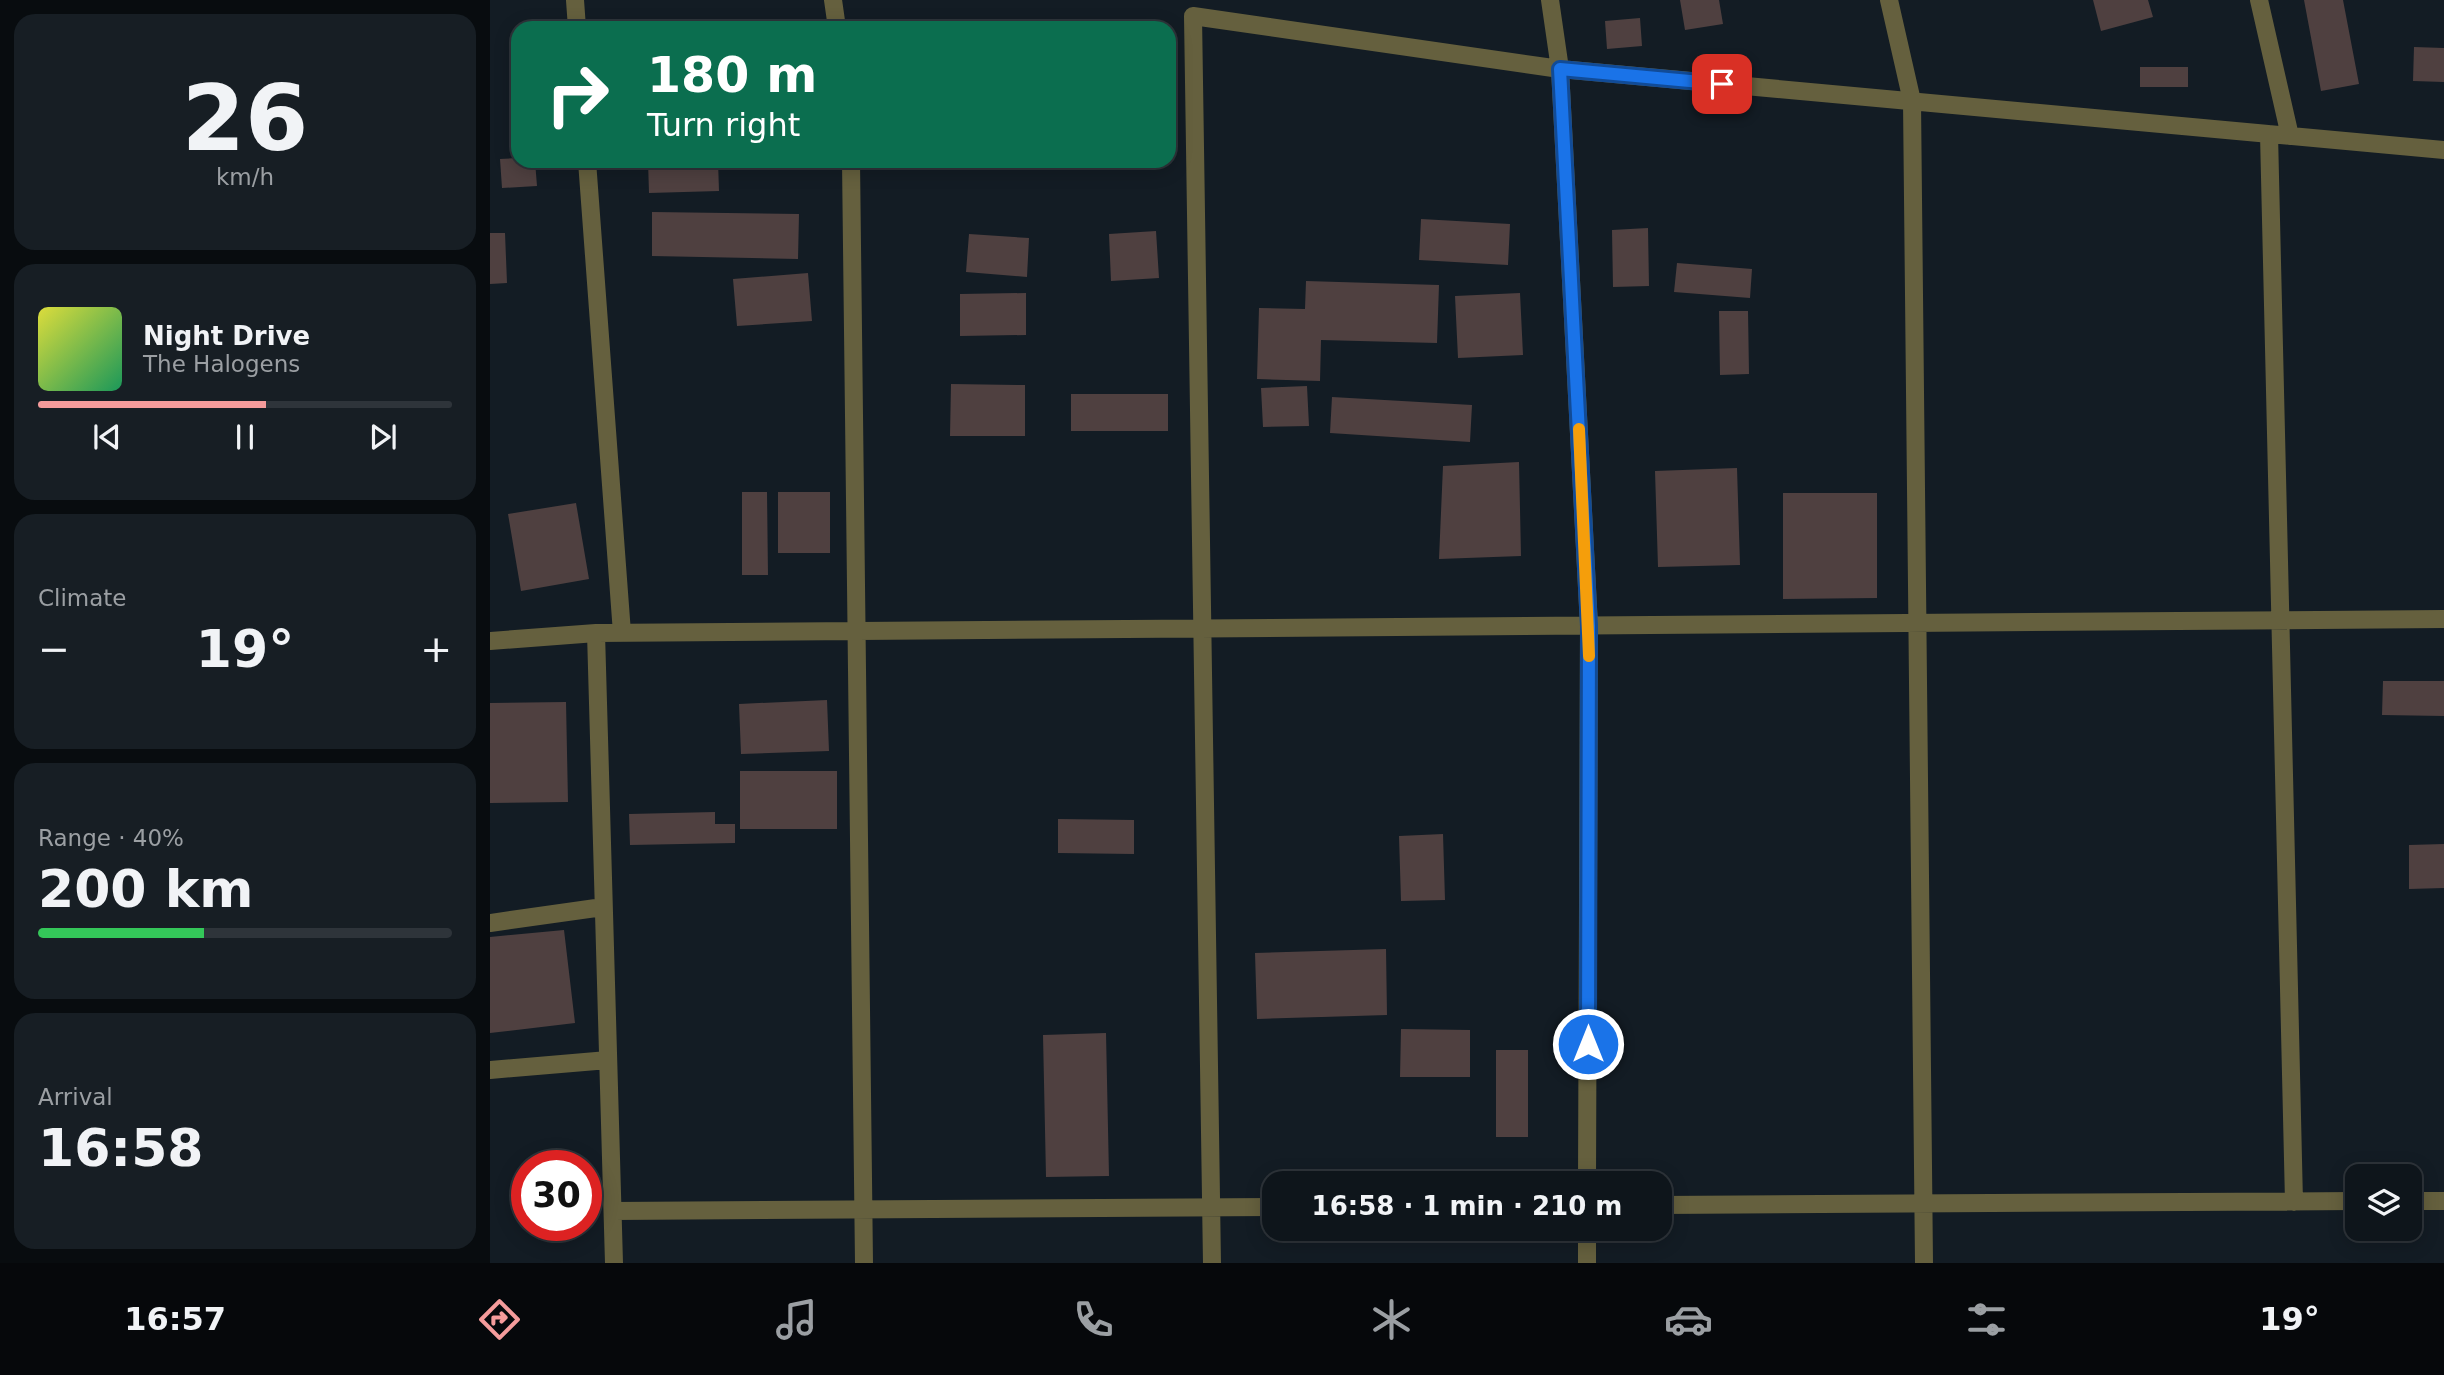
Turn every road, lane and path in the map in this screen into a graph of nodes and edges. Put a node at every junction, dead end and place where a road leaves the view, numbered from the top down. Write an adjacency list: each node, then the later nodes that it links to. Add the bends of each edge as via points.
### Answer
1 (575, 0): 6 (street)
2 (833, 0): 7 (street)
3 (1550, 0): 8 (street)
4 (1889, 0): 9 (street)
5 (2259, 0): 11 (street)
6 (576, 21)
7 (836, 21)
8 (1560, 69): 9 (street); 18 (street); 19 (street, via 1193,16)
9 (1912, 101): 10 (street); 17 (street)
10 (2269, 134): 11 (street); 16 (street)
11 (2290, 136): 12 (street)
12 (2444, 150)
13 (588, 168): 22 (street)
14 (851, 168): 20 (street)
15 (2444, 619): 16 (street)
16 (2280, 621): 17 (street); 32 (street)
17 (1917, 623): 18 (street); 33 (street)
18 (1589, 626): 19 (street); 28 (street)
19 (1202, 629): 20 (street); 35 (street)
20 (857, 632): 22 (street); 37 (street)
21 (596, 633): 22 (street); 23 (street); 24 (street)
22 (622, 633)
23 (490, 641)
24 (603, 907): 25 (street); 26 (street)
25 (490, 923)
26 (608, 1060): 27 (street); 38 (street)
27 (490, 1070)
28 (1587, 1171)
29 (2345, 1201): 32 (street)
30 (2422, 1201): 31 (street)
31 (2444, 1201)
32 (2294, 1202): 33 (street)
33 (1923, 1203): 34 (street); 44 (street)
34 (1672, 1205)
35 (1211, 1207): 36 (street); 37 (street); 42 (street)
36 (1262, 1207)
37 (863, 1209): 38 (street); 41 (street)
38 (613, 1211): 40 (street)
39 (1587, 1241): 43 (street)
40 (614, 1263)
41 (864, 1263)
42 (1212, 1263)
43 (1587, 1263)
44 (1924, 1263)

